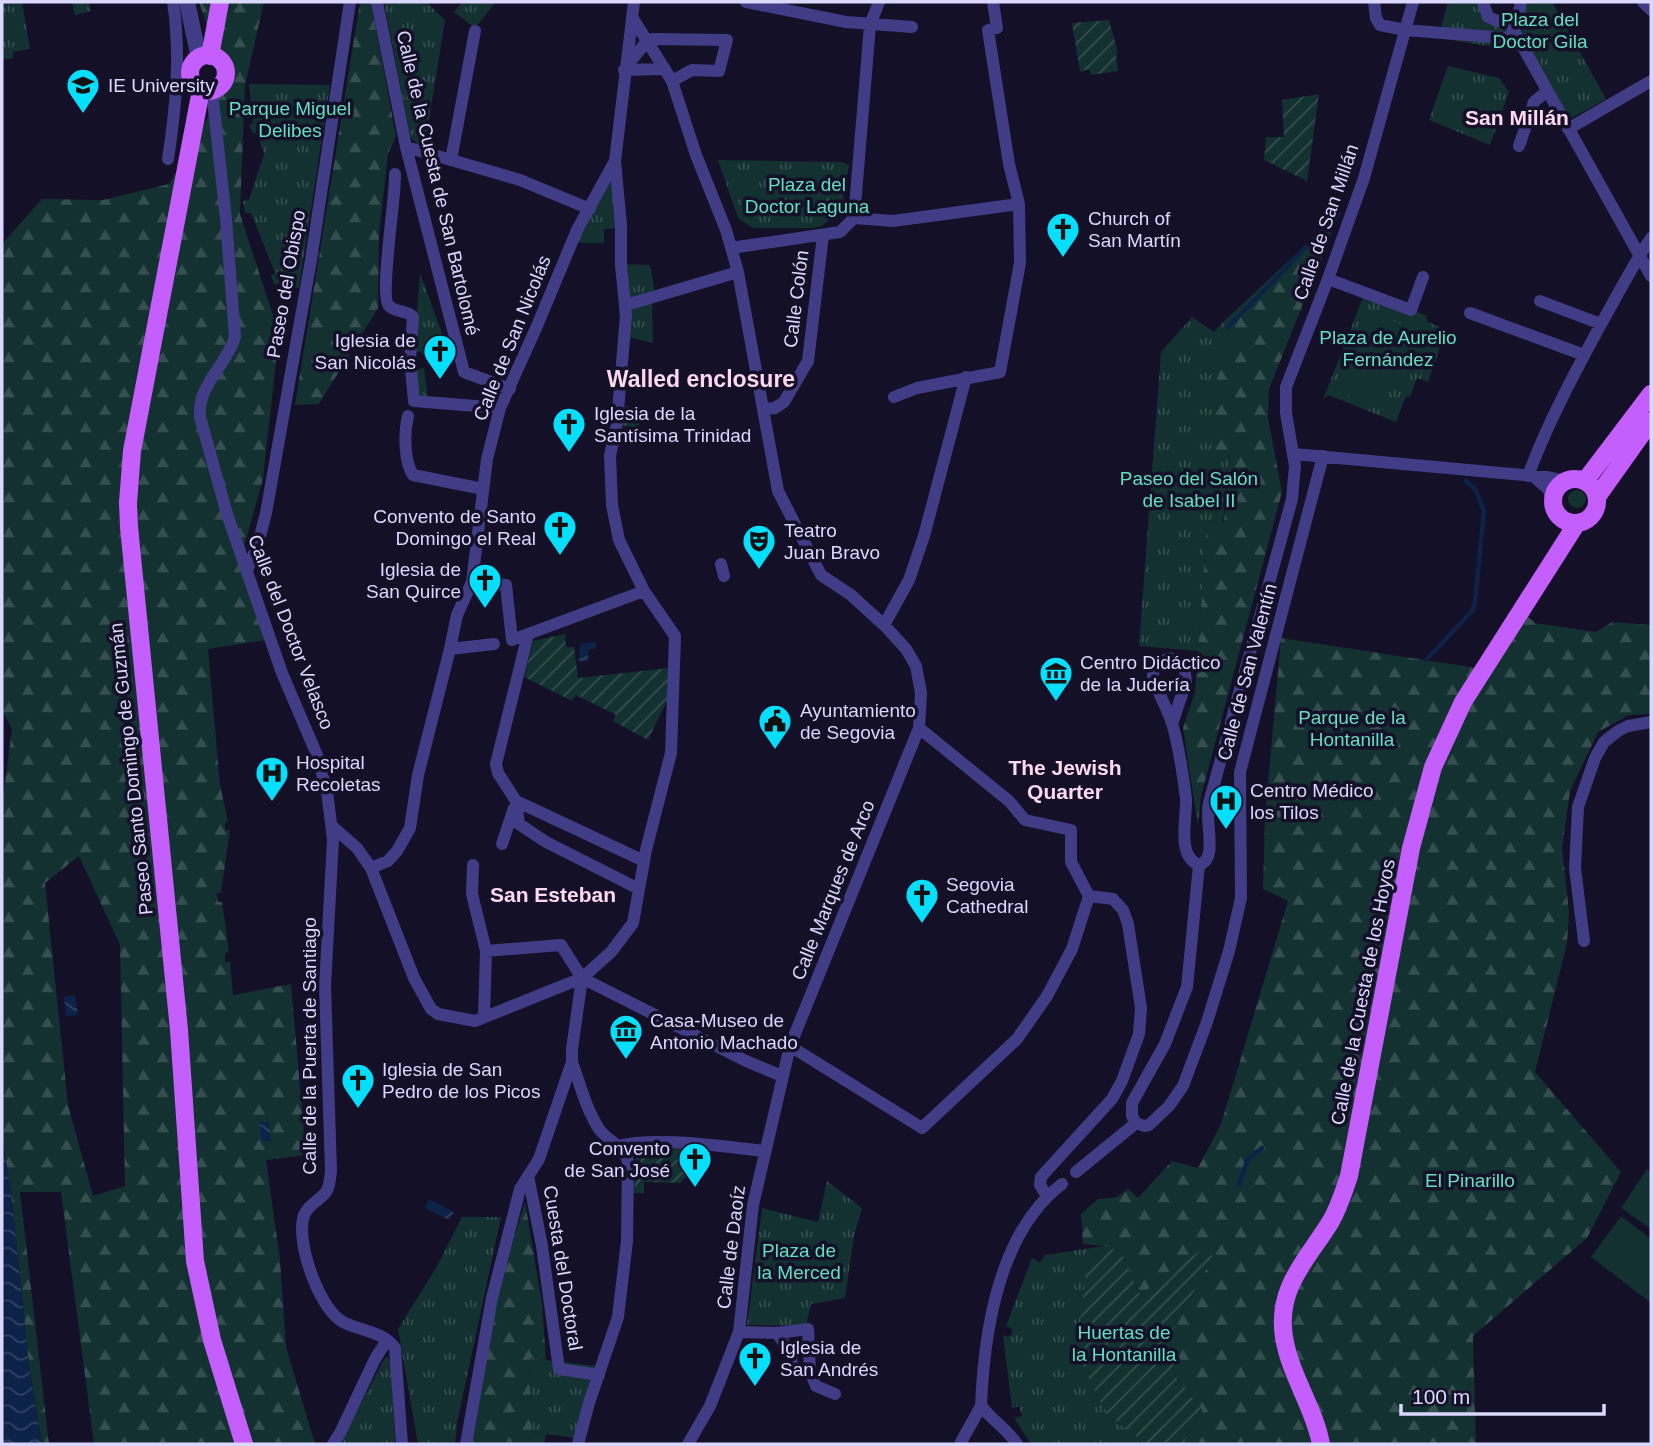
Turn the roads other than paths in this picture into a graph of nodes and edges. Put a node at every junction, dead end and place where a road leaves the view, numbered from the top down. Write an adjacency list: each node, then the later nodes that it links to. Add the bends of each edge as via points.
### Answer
1 (173, 2): 36 (street, via 178,54)
2 (187, 2): 26 (street)
3 (220, 2): 26 (main road)
4 (350, 2): 74 (street, Paseo del Obispo, via 266,513)
5 (377, 2): 35 (street, Calle de la Cuesta de San Bartolomé)
6 (634, 2): 17 (street)
7 (746, 2): 19 (street)
8 (879, 2): 19 (street)
9 (993, 2): 40 (street, via 997,28 988,30)
10 (1374, 2): 21 (street, via 1377,23)
11 (1413, 2): 21 (street, Calle de San Millán)
12 (1483, 2): 16 (street)
13 (1521, 2): 18 (street)
14 (1643, 2): 15 (street)
15 (1651, 10)
16 (1488, 17): 18 (street); 24 (street)
17 (632, 18): 25 (street); 28 (street)
18 (1509, 22): 23 (street)
19 (870, 25): 20 (street); 42 (street)
20 (912, 27)
21 (1405, 30): 24 (street); 50 (street, Calle de San Millán, via 1364,178)
22 (475, 31): 37 (street)
23 (1516, 34): 24 (street); 32 (street)
24 (1479, 36)
25 (647, 41): 27 (street); 28 (street); 29 (street, via 659,37 727,40 719,71 692,70)
26 (204, 57): 31 (main road, via 190,72 195,85); 31 (main road, via 221,61 226,72 223,83)
27 (665, 69): 28 (street); 29 (street)
28 (624, 70): 38 (street)
29 (672, 81): 45 (street)
30 (1651, 81): 33 (street)
31 (207, 90): 74 (street, Calle del Doctor Velasco, via 226,219 235,337 203,394 199,411); 115 (main road, Paseo Santo Domingo de Guzmán, via 132,451 128,503 179,1030 195,1261 212,1340)
32 (1547, 91): 33 (street); 34 (street, via 1534,102)
33 (1568, 129): 46 (street)
34 (1519, 146)
35 (406, 147): 37 (street); 57 (street, Calle de la Cuesta de San Bartolomé, via 464,372)
36 (168, 159)
37 (451, 160): 41 (street, via 520,180)
38 (615, 162): 41 (street, Calle de San Nicolás); 52 (street)
39 (395, 174): 60 (street, via 386,301 413,317)
40 (1019, 204): 42 (street, via 893,221); 56 (street, via 1020,263 1000,372)
41 (590, 209): 57 (street, Calle de San Nicolás)
42 (854, 218): 43 (street, via 840,232)
43 (823, 235): 45 (street); 62 (street, Calle Colón, via 808,361 784,402)
44 (1651, 238): 46 (street)
45 (731, 248): 47 (street)
46 (1639, 256): 48 (street); 54 (street)
47 (738, 272): 52 (street); 62 (street)
48 (1651, 276)
49 (1423, 277): 50 (street, via 1411,310)
50 (1328, 279): 64 (street, Calle de San Millán, via 1286,387)
51 (1540, 301): 54 (street)
52 (626, 304): 76 (street, via 617,423 610,456 612,505 619,540)
53 (1470, 313): 55 (street)
54 (1601, 324): 55 (street)
55 (1584, 355): 66 (street, via 1537,452)
56 (966, 377): 59 (street); 77 (street, via 909,580)
57 (510, 389): 61 (street, Calle de San Nicolás)
58 (1651, 394): 68 (main road)
59 (894, 397)
60 (411, 407): 61 (street); 69 (street, via 406,437 413,475)
61 (500, 408): 69 (street, Calle de San Nicolás)
62 (764, 409): 77 (street, Calle Marques de Arco, via 778,491 821,575)
63 (1651, 421): 70 (main road)
64 (1294, 454): 65 (street); 89 (street, Calle de San Millán, via 1292,499 1206,817 1210,855)
65 (1323, 456): 66 (street); 100 (street, Calle de San Valentín, via 1240,772 1241,898 1229,951 1183,1086 1149,1125)
66 (1531, 476): 67 (street); 71 (street, via 1548,489)
67 (1566, 481): 68 (main road); 71 (main road, via 1558,488)
68 (1585, 481): 70 (main road)
69 (483, 488): 75 (street, Calle de San Nicolás)
70 (1597, 497): 72 (main road, via 1594,514)
71 (1556, 507): 72 (main road, via 1567,522); 73 (main road, Calle de la Cuesta de los Hoyos)
72 (1577, 523): 73 (main road, Calle de la Cuesta de los Hoyos)
73 (1554, 559): 122 (main road, Calle de la Cuesta de los Hoyos, via 1463,702 1433,767 1412,848 1349,1176 1339,1207 1301,1263 1287,1296 1283,1330 1287,1354)
74 (247, 570): 85 (street, Calle del Doctor Velasco, via 325,778)
75 (472, 582): 78 (street, via 506,585 512,640); 80 (street, Calle de San Nicolás, via 459,607)
76 (644, 591): 78 (street); 87 (street, via 676,636 671,753)
77 (884, 625): 83 (street, Calle Marques de Arco, via 916,666 922,693)
78 (527, 634): 84 (street, via 496,764)
79 (495, 644): 80 (street)
80 (450, 649): 90 (street, Calle de San Nicolás, via 418,775 410,828 388,861)
81 (1651, 722): 93 (street, via 1628,726 1604,742 1578,807 1575,869)
82 (1172, 724): 82 (street, via 1187,676 1184,666 1170,659 1159,662 1153,678); 89 (street, via 1186,800 1186,851)
83 (919, 728): 92 (street, via 1009,801 1025,820 1071,830 1071,862); 97 (street, Calle Marques de Arco)
84 (516, 801): 86 (street); 87 (street); 91 (street, via 517,819 525,830)
85 (333, 827): 90 (street); 109 (street, Calle de la Puerta de Santiago, via 325,986 331,1171 326,1192 303,1218 303,1233 307,1260 324,1305 344,1323)
86 (502, 844)
87 (645, 861): 91 (street)
88 (473, 865): 94 (street, via 471,894)
89 (1199, 865): 100 (street, via 1187,987 1165,1044 1132,1103)
90 (371, 868): 96 (street, via 430,1009 471,1021)
91 (639, 889): 95 (street, via 633,923 611,952)
92 (1089, 896): 97 (street, via 1072,949 1017,1039 922,1128); 106 (street, via 1113,899 1123,909 1141,1008 1139,1034 1112,1099 1041,1177)
93 (1584, 942)
94 (486, 951): 95 (street, via 562,945); 96 (street)
95 (582, 978): 96 (street); 98 (street); 99 (street)
96 (484, 1016)
97 (790, 1046): 99 (street, Calle de Daoíz)
98 (572, 1055): 101 (street, via 593,1118); 104 (street, via 539,1159)
99 (782, 1076): 102 (street, Calle de Daoíz)
100 (1136, 1123): 103 (street, Calle de San Valentín)
101 (618, 1146): 102 (street, via 702,1145); 111 (street, via 628,1161 626,1241 618,1317)
102 (765, 1151): 107 (street, Calle de Daoíz, via 751,1218)
103 (1076, 1172)
104 (528, 1176): 111 (street, Cuesta del Doctoral, via 559,1369); 117 (street, via 520,1189 492,1298)
105 (1062, 1184): 106 (street)
106 (1047, 1196): 113 (street, via 1011,1252 1002,1275 983,1363)
107 (739, 1332): 108 (street); 119 (street, Calle de Daoíz, via 710,1406)
108 (777, 1333): 110 (street, via 789,1351 794,1373); 110 (street, via 808,1329)
109 (387, 1340): 114 (street); 116 (street, via 397,1358)
110 (810, 1372): 112 (street, via 816,1386)
111 (599, 1375): 118 (street)
112 (835, 1394)
113 (981, 1406): 120 (street); 121 (street)
114 (336, 1439)
115 (244, 1444)
116 (402, 1444)
117 (466, 1444)
118 (578, 1444)
119 (688, 1444)
120 (960, 1444)
121 (1017, 1444)
122 (1321, 1444)

